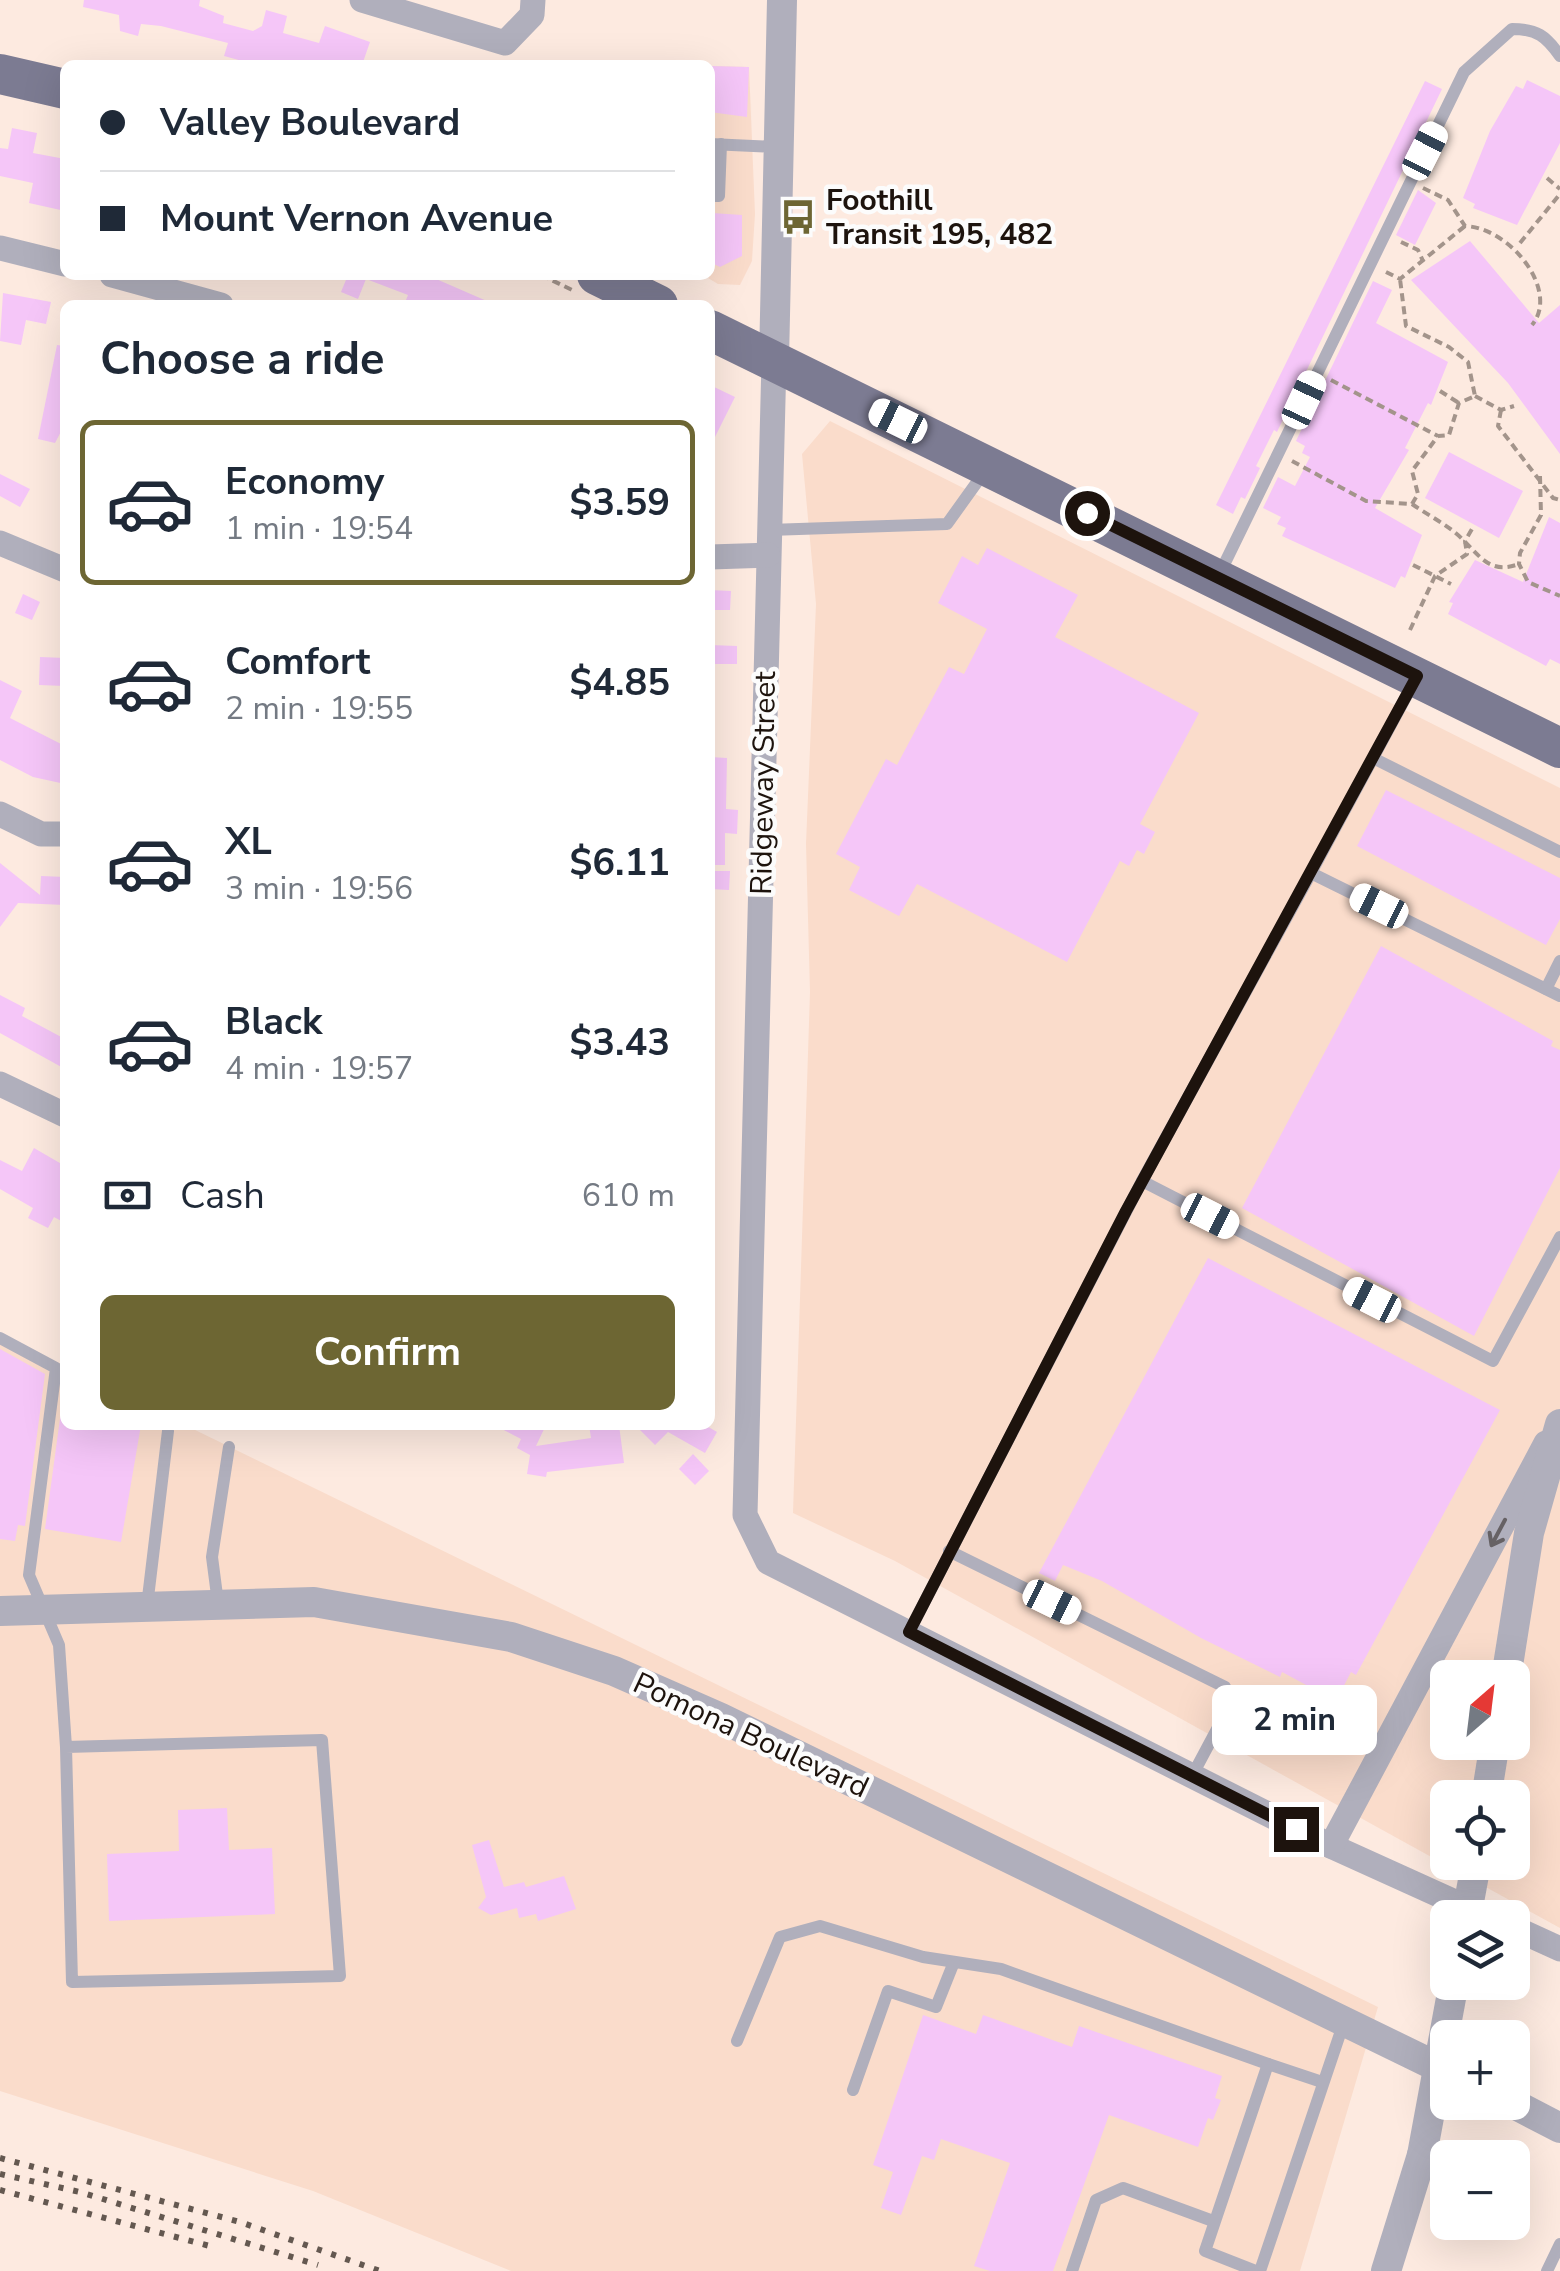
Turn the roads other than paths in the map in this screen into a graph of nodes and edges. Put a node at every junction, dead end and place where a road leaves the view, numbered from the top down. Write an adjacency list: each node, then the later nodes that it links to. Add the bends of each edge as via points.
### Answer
1 (362, 0): 3 (street, via 505,42)
2 (782, 0): 8 (street, Ridgeway Street)
3 (533, 7)
4 (1560, 56): 23 (lane, via 1548,38 1512,29 1464,72)
5 (0, 74): 6 (main road)
6 (60, 88)
7 (716, 144): 8 (lane); 9 (lane)
8 (778, 147): 17 (street, Ridgeway Street)
9 (715, 196)
10 (0, 248): 11 (street)
11 (60, 263)
12 (127, 280): 14 (street)
13 (607, 280): 15 (main road)
14 (179, 298)
15 (648, 300)
16 (715, 332): 17 (main road)
17 (774, 360): 18 (main road); 20 (street, Ridgeway Street)
18 (989, 464): 20 (lane, via 947,524); 23 (main road)
19 (0, 543): 22 (street)
20 (769, 543): 21 (street); 48 (street, Ridgeway Street, via 745,1515 768,1562)
21 (715, 557)
22 (60, 568)
23 (1218, 578): 24 (main road)
24 (1417, 676): 25 (main road); 26 (lane)
25 (1560, 748)
26 (1374, 758): 29 (lane); 30 (lane)
27 (0, 814): 28 (street, via 40,834)
28 (60, 834)
29 (1560, 852)
30 (1311, 873): 32 (lane); 36 (lane)
31 (1560, 961): 32 (lane)
32 (1546, 989): 33 (lane)
33 (1560, 996)
34 (0, 1084): 35 (street)
35 (60, 1113)
36 (1142, 1182): 37 (lane, via 1493,1362); 43 (lane)
37 (1560, 1238)
38 (0, 1338): 46 (lane, via 56,1368 29,1575)
39 (1560, 1416): 52 (street, one-way to 52)
40 (1560, 1424): 49 (street, via 1529,1532)
41 (168, 1431): 45 (lane)
42 (229, 1448): 44 (lane, via 212,1558)
43 (949, 1551): 48 (lane); 51 (lane, via 1225,1686 1232,1701)
44 (218, 1604): 45 (street, Pomona Boulevard); 58 (street, Pomona Boulevard, via 314,1602 418,1618 511,1637 614,1671)
45 (146, 1606): 46 (street, Pomona Boulevard)
46 (44, 1609): 47 (street, Pomona Boulevard); 50 (lane, via 59,1646)
47 (0, 1610)
48 (909, 1632): 51 (street)
49 (1509, 1660)
50 (66, 1747): 50 (lane, via 72,1982 340,1976 322,1740)
51 (1192, 1776): 52 (street)
52 (1330, 1846): 53 (street)
53 (1450, 1900)
54 (1530, 1935): 55 (street)
55 (1560, 1948)
56 (954, 1962): 59 (lane, via 820,1926 780,1937); 61 (lane, via 1002,1969); 63 (lane, via 936,2006 888,1990)
57 (1451, 2000): 70 (street, bridge, via 1422,2155)
58 (1344, 2020): 60 (street, Pomona Boulevard); 62 (lane)
59 (737, 2041)
60 (1430, 2063)
61 (1268, 2064): 62 (lane); 66 (lane)
62 (1322, 2082): 69 (lane)
63 (853, 2090)
64 (1530, 2112): 65 (street)
65 (1560, 2128)
66 (1213, 2221): 68 (lane, via 1123,2188 1096,2200); 69 (lane, via 1204,2251)
67 (1560, 2244): 71 (lane)
68 (1072, 2271)
69 (1258, 2271)
70 (1386, 2271)
71 (1547, 2271)

